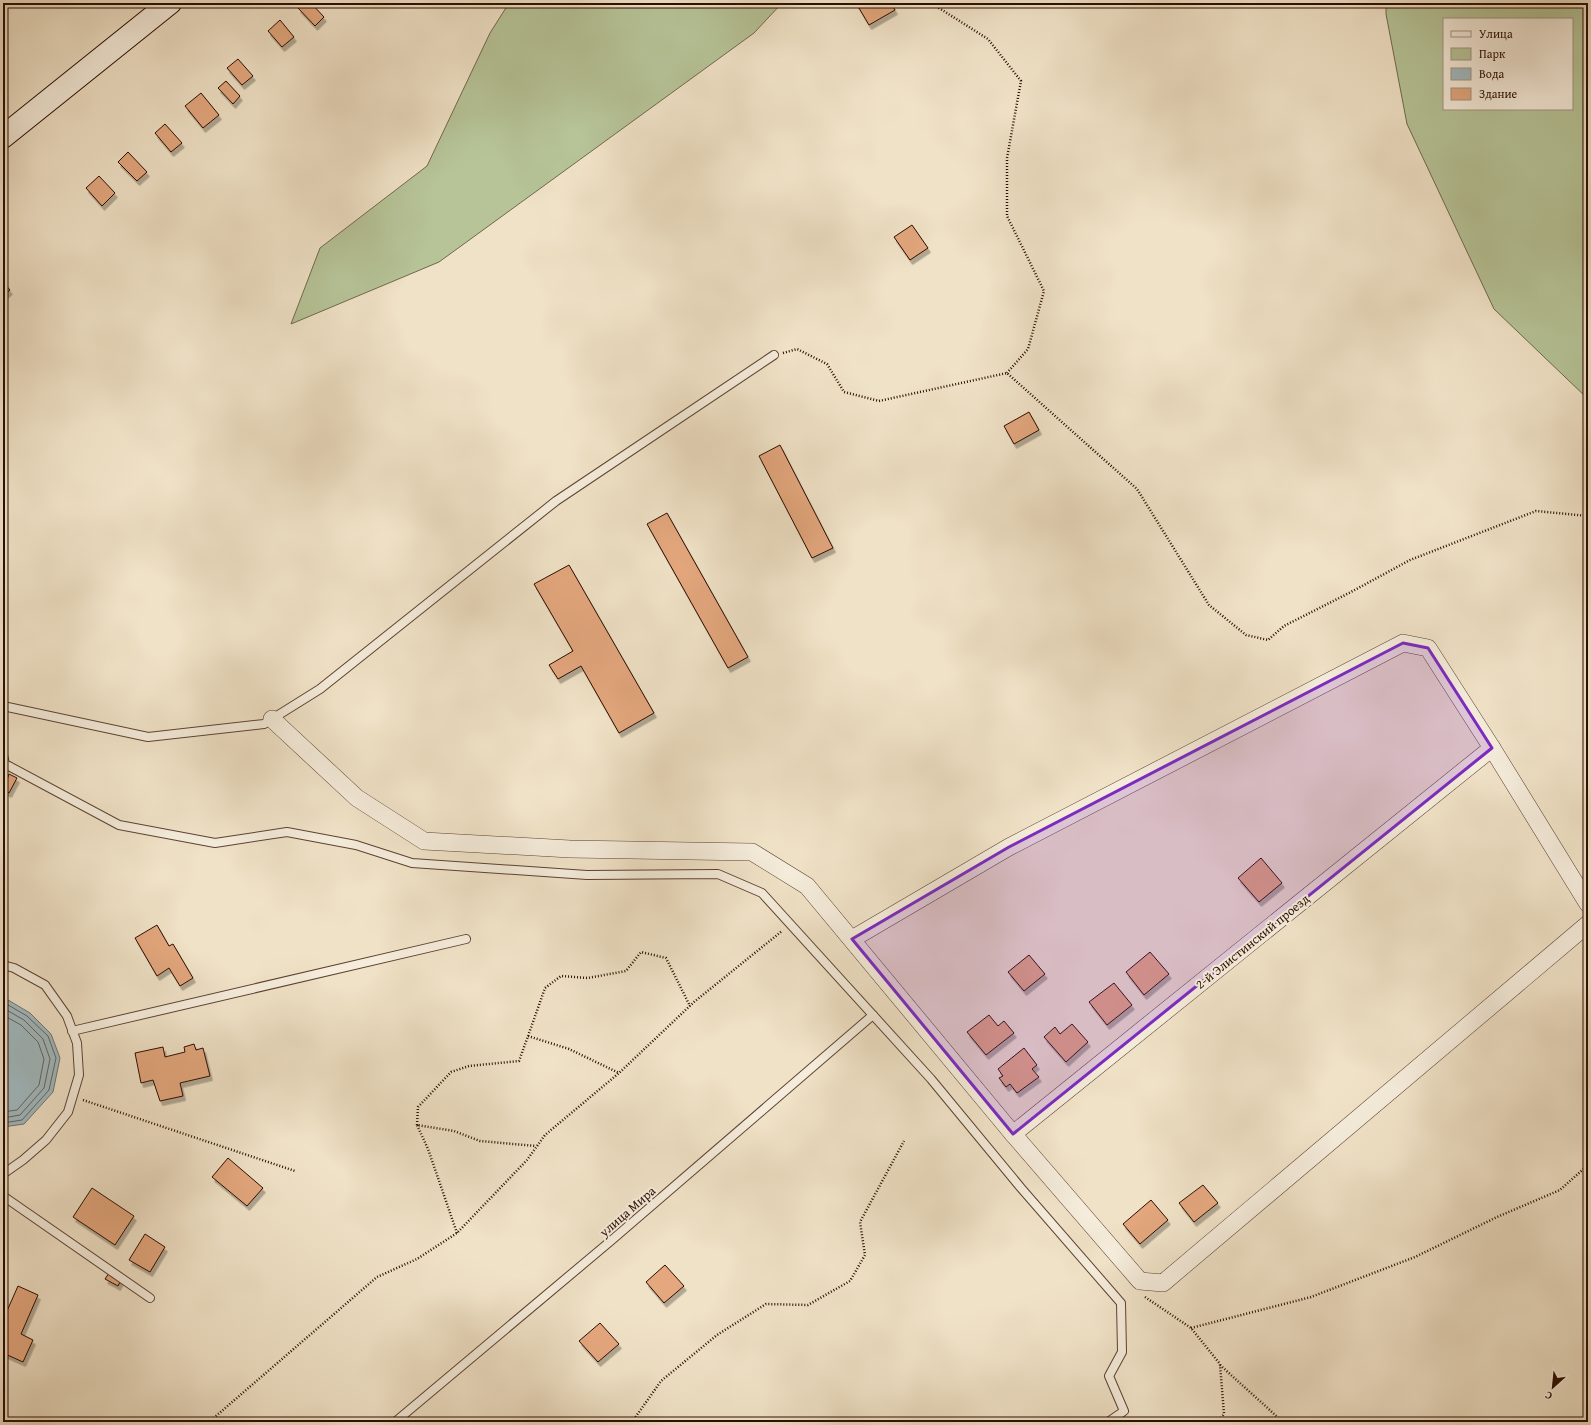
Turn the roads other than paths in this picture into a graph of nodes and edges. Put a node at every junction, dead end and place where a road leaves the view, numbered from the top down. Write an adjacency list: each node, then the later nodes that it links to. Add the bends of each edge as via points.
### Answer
1 (170, 3): 2 (street)
2 (3, 137)
3 (774, 355): 5 (lane, via 556,501 320,689)
4 (3, 706): 5 (lane, via 148,737 264,724)
5 (272, 719): 11 (street, via 357,798 424,841 570,848 752,852 808,886)
6 (1492, 748): 8 (street); 11 (street, via 1428,648 1403,643 1009,847); 15 (street, 2-й Элистинский проезд)
7 (3, 755): 13 (lane, via 5,764 119,825 215,843 287,832 356,845 412,864 587,875 718,874 762,893)
8 (1588, 904)
9 (1588, 924): 15 (street, via 1163,1283 1140,1281)
10 (466, 939): 14 (lane)
11 (852, 939): 15 (street)
12 (3, 965): 14 (lane, via 14,968 45,985 67,1016)
13 (873, 1015): 19 (lane, улица Мира); 20 (lane, via 931,1079 1121,1303 1122,1352 1109,1376 1124,1411)
14 (72, 1031): 16 (lane, via 76,1043 79,1075 68,1112 46,1140)
15 (1012, 1134)
16 (3, 1174)
17 (3, 1196): 18 (lane)
18 (150, 1298)
19 (395, 1422)
20 (1108, 1422)

